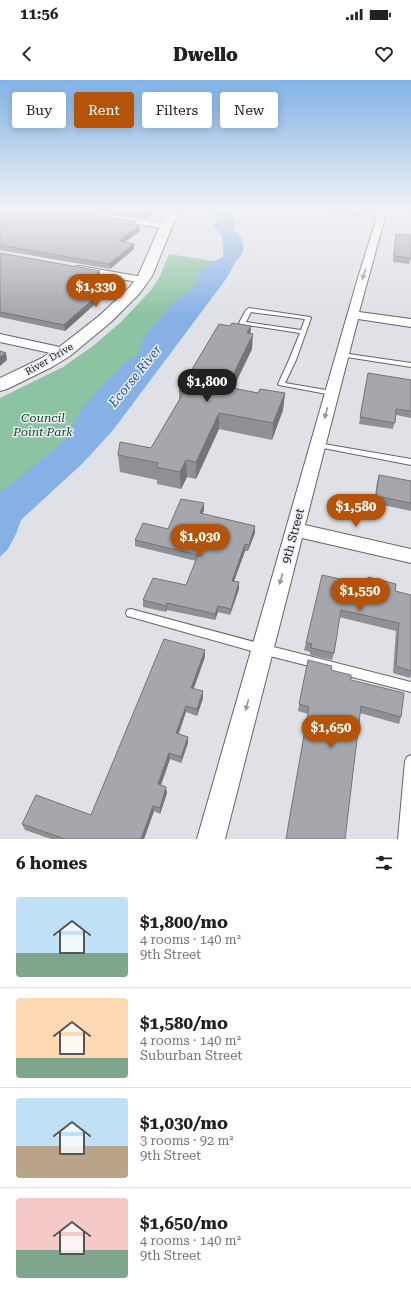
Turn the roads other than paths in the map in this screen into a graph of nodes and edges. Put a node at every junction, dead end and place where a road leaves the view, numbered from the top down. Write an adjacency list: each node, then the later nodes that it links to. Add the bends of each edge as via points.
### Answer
1 (158, 245): 4 (street, River Drive)
2 (373, 245): 5 (street, 9th Street, one-way to 5)
3 (68, 267): 4 (street)
4 (143, 280): 9 (street, River Drive, via 105,319)
5 (353, 315): 6 (street); 10 (street, 9th Street)
6 (411, 323)
7 (303, 332): 7 (lane, via 308,318 249,310 242,323); 13 (lane, via 281,384)
8 (0, 338): 9 (street)
9 (64, 352): 12 (street, River Drive)
10 (342, 355): 11 (lane); 13 (street, 9th Street)
11 (411, 365)
12 (0, 385)
13 (332, 393): 14 (street, 9th Street, one-way to 14)
14 (318, 445): 15 (lane); 16 (street, 9th Street)
15 (411, 462)
16 (295, 530): 17 (street); 19 (street, 9th Street, one-way to 19)
17 (411, 556)
18 (131, 613): 19 (lane)
19 (262, 649): 20 (lane); 22 (street, 9th Street, one-way to 22)
20 (411, 687)
21 (411, 760): 23 (lane)
22 (211, 839)
23 (405, 839)

